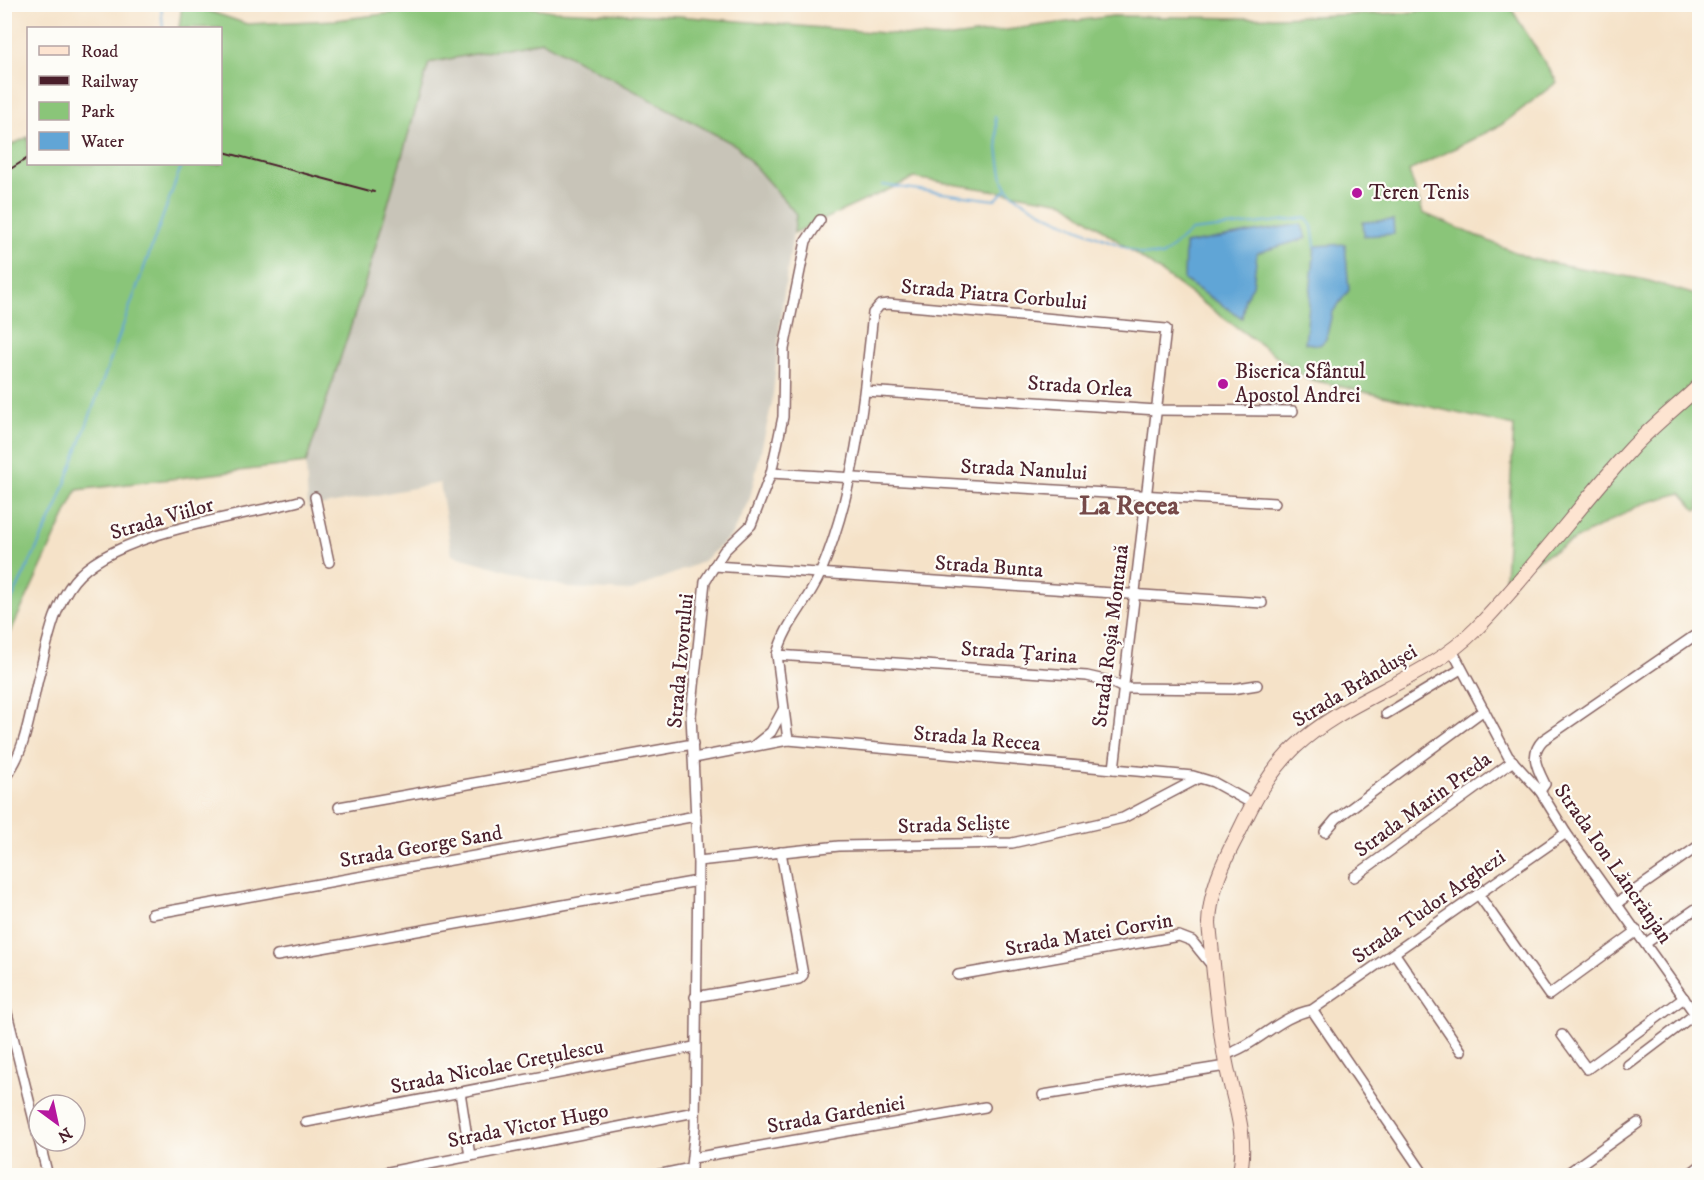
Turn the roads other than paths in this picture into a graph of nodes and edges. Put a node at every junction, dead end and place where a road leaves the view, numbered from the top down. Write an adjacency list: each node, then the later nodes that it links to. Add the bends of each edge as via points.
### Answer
1 (820, 220): 7 (street, Strada Izvorului, via 806,241 784,349 783,417)
2 (1166, 329): 4 (street, Strada Piatra Corbului, via 880,305 873,313); 5 (street, Strada Roșia Montană)
3 (1700, 385): 19 (main road, Strada Brândușei, via 1632,448 1492,611)
4 (865, 391): 5 (street, Strada Orlea); 8 (street, Strada Piatra Corbului)
5 (1157, 410): 6 (street, Strada Orlea); 9 (street, Strada Roșia Montană)
6 (1293, 411)
7 (771, 473): 8 (street, Strada Nanului); 14 (street, Strada Izvorului, via 751,525)
8 (851, 478): 9 (street, Strada Nanului); 15 (street, Strada Piatra Corbului)
9 (1146, 496): 12 (street, Strada Nanului); 16 (street, Strada Roșia Montană)
10 (315, 497): 13 (street)
11 (299, 501): 33 (street, Strada Viilor, via 144,539 102,556 85,569 73,582 55,616 18,756)
12 (1275, 503)
13 (329, 562)
14 (714, 566): 15 (street, Strada Bunta); 28 (street, Strada Izvorului, via 705,581 691,715)
15 (820, 574): 16 (street, Strada Bunta); 20 (street, Strada Piatra Corbului, via 780,642)
16 (1133, 594): 17 (street, Strada Bunta); 23 (street, Strada Roșia Montană)
17 (1262, 603)
18 (1700, 632): 35 (street, via 1543,740 1535,755 1535,765 1545,784)
19 (1450, 651): 21 (street, Strada Ion Lăncrănjan); 36 (main road, Strada Brândușei, via 1313,733 1280,763)
20 (777, 655): 23 (street, Strada Țarina, via 1087,676); 24 (street, Strada Piatra Corbului)
21 (1460, 666): 25 (street, Strada Ion Lăncrănjan); 26 (street)
22 (1257, 685): 23 (street, Strada Țarina, via 1232,689)
23 (1123, 688): 32 (street, Strada Roșia Montană)
24 (783, 708): 27 (street, Strada Piatra Corbului); 29 (street, via 771,732)
25 (1484, 710): 31 (street, Strada Ion Lăncrănjan); 39 (street, via 1336,819)
26 (1386, 714)
27 (788, 740): 29 (street, Strada la Recea); 32 (street, Strada la Recea)
28 (693, 744): 30 (street, Strada Izvorului); 37 (street)
29 (750, 747): 30 (street, Strada la Recea)
30 (694, 758): 38 (street, Strada Izvorului)
31 (1513, 761): 35 (street, Strada Ion Lăncrănjan); 44 (street, Strada Marin Preda)
32 (1114, 769): 34 (street, Strada la Recea)
33 (4, 778)
34 (1199, 778): 36 (street, Strada la Recea); 42 (street, Strada Seliște, via 1124,818 1012,843 839,846)
35 (1540, 791): 40 (street, Strada Ion Lăncrănjan)
36 (1252, 804): 54 (main road, Strada Brândușei, via 1212,894 1209,923)
37 (339, 807)
38 (696, 816): 43 (street, Strada Izvorului); 49 (street, Strada George Sand)
39 (1325, 832)
40 (1566, 833): 46 (street, Strada Tudor Arghezi); 47 (street, Strada Ion Lăncrănjan)
41 (1700, 845): 47 (street)
42 (781, 852): 43 (street, Strada Seliște); 56 (street, via 803,975 800,979)
43 (698, 861): 45 (street, Strada Izvorului)
44 (1354, 877)
45 (698, 881): 53 (street); 56 (street, Strada Izvorului)
46 (1478, 894): 50 (street, via 1549,995); 52 (street, Strada Tudor Arghezi)
47 (1617, 903): 50 (street, Strada Ion Lăncrănjan)
48 (1700, 906): 51 (street)
49 (152, 914)
50 (1637, 931): 51 (street, Strada Ion Lăncrănjan)
51 (1646, 943): 57 (street, Strada Ion Lăncrănjan)
52 (1395, 954): 59 (street, Strada Tudor Arghezi); 63 (street)
53 (277, 956)
54 (1213, 967): 55 (street, Strada Matei Corvin, via 1192,941 1179,936); 64 (main road, Strada Brândușei)
55 (958, 975)
56 (695, 997): 62 (street, Strada Izvorului)
57 (1684, 998): 60 (street, Strada Ion Lăncrănjan); 61 (street, via 1587,1069)
58 (4, 1000): 75 (street)
59 (1311, 1011): 64 (street, Strada Tudor Arghezi, via 1298,1013); 79 (street)
60 (1697, 1018): 65 (street)
61 (1562, 1035)
62 (694, 1047): 66 (street, Strada Nicolae Crețulescu); 69 (street, Strada Izvorului)
63 (1461, 1051)
64 (1225, 1060): 67 (street); 78 (main road, Strada Brândușei, via 1242,1139)
65 (1628, 1065)
66 (460, 1092): 70 (street, Strada Nicolae Crețulescu); 72 (street)
67 (1043, 1095)
68 (985, 1107): 74 (street, Strada Gardeniei)
69 (695, 1112): 72 (street, Strada Victor Hugo); 74 (street, Strada Izvorului)
70 (306, 1122)
71 (1638, 1123): 80 (street)
72 (470, 1156): 76 (street, Strada Victor Hugo)
73 (1700, 1166): 81 (street)
74 (691, 1167): 77 (street, Strada Gardeniei)
75 (48, 1176)
76 (368, 1176)
77 (652, 1176)
78 (1239, 1176)
79 (1425, 1176)
80 (1564, 1176)
81 (1687, 1176)

